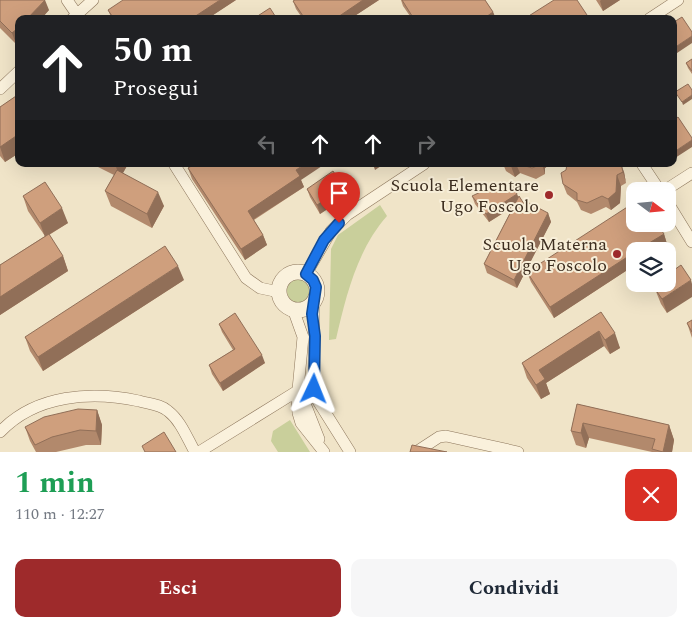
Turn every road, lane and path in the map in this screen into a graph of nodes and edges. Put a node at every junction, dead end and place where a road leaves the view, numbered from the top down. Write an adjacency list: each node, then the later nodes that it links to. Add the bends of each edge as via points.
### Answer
1 (68, 0): 4 (street)
2 (93, 0): 5 (street)
3 (678, 0): 6 (street)
4 (76, 15)
5 (79, 15)
6 (655, 15)
7 (15, 75): 8 (street)
8 (0, 89)
9 (176, 167): 18 (street, via 246,278 260,288)
10 (419, 167): 17 (street, via 347,215 331,230)
11 (644, 167): 13 (street)
12 (692, 173): 14 (street)
13 (654, 182)
14 (676, 183)
15 (676, 216): 16 (street)
16 (692, 242)
17 (306, 274): 18 (street, via 291,274 280,284); 19 (street, via 316,287)
18 (279, 292): 20 (street, via 282,301)
19 (314, 303): 20 (street, via 306,309); 26 (street, via 314,389)
20 (293, 309): 21 (street, via 303,337)
21 (299, 390): 24 (street); 25 (street, via 297,400 301,423)
22 (0, 432): 23 (street, via 27,412 54,401 83,395 112,395 166,409 179,422)
23 (195, 452)
24 (199, 452)
25 (325, 452)
26 (350, 452)
27 (416, 452): 28 (street, via 438,437 446,436)
28 (518, 452)

